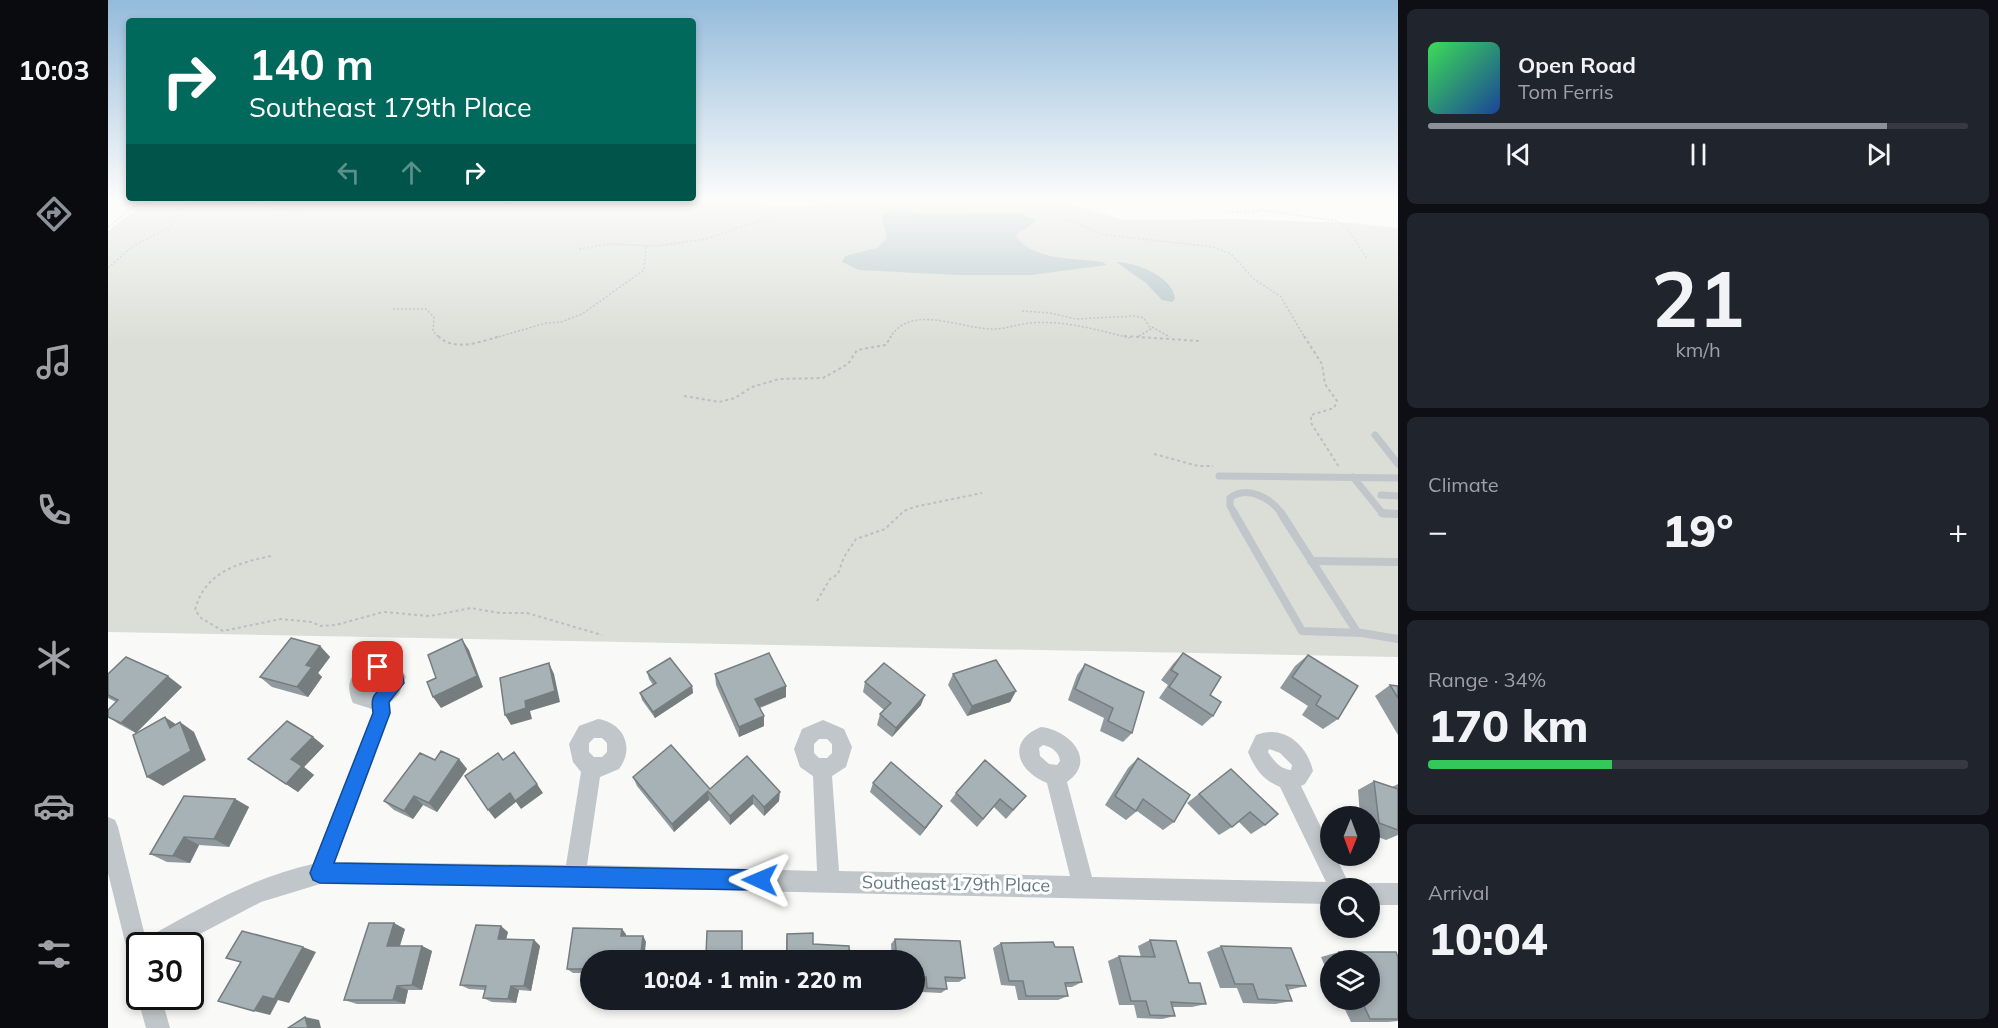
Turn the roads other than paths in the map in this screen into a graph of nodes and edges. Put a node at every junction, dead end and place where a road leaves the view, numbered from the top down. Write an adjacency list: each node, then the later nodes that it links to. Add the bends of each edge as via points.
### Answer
1 (1375, 435): 2 (lane)
2 (1398, 464)
3 (1219, 476): 4 (lane)
4 (1349, 477): 5 (lane); 8 (lane, via 1383,514)
5 (1398, 478)
6 (1381, 495): 7 (lane)
7 (1398, 495)
8 (1398, 514)
9 (1311, 561): 10 (lane); 11 (lane); 11 (lane, via 1272,503 1240,491 1230,498 1230,506 1302,631)
10 (1398, 562)
11 (1357, 632): 12 (lane)
12 (1398, 639)
13 (380, 699): 19 (street, via 382,713)
14 (592, 767): 20 (street)
15 (822, 768): 22 (street)
16 (1055, 776): 23 (street)
17 (1287, 780): 21 (street)
18 (108, 827): 27 (street)
19 (320, 873): 20 (street, Southeast 179th Place); 28 (street, Southeast 179th Place, via 253,893)
20 (575, 876): 22 (street, Southeast 179th Place)
21 (1335, 878)
22 (829, 882): 23 (street, Southeast 179th Place)
23 (1084, 887): 24 (street, Southeast 179th Place)
24 (1320, 893)
25 (1380, 894): 26 (street)
26 (1398, 894)
27 (137, 932)
28 (183, 932)
29 (153, 1010): 30 (street)
30 (158, 1028)

